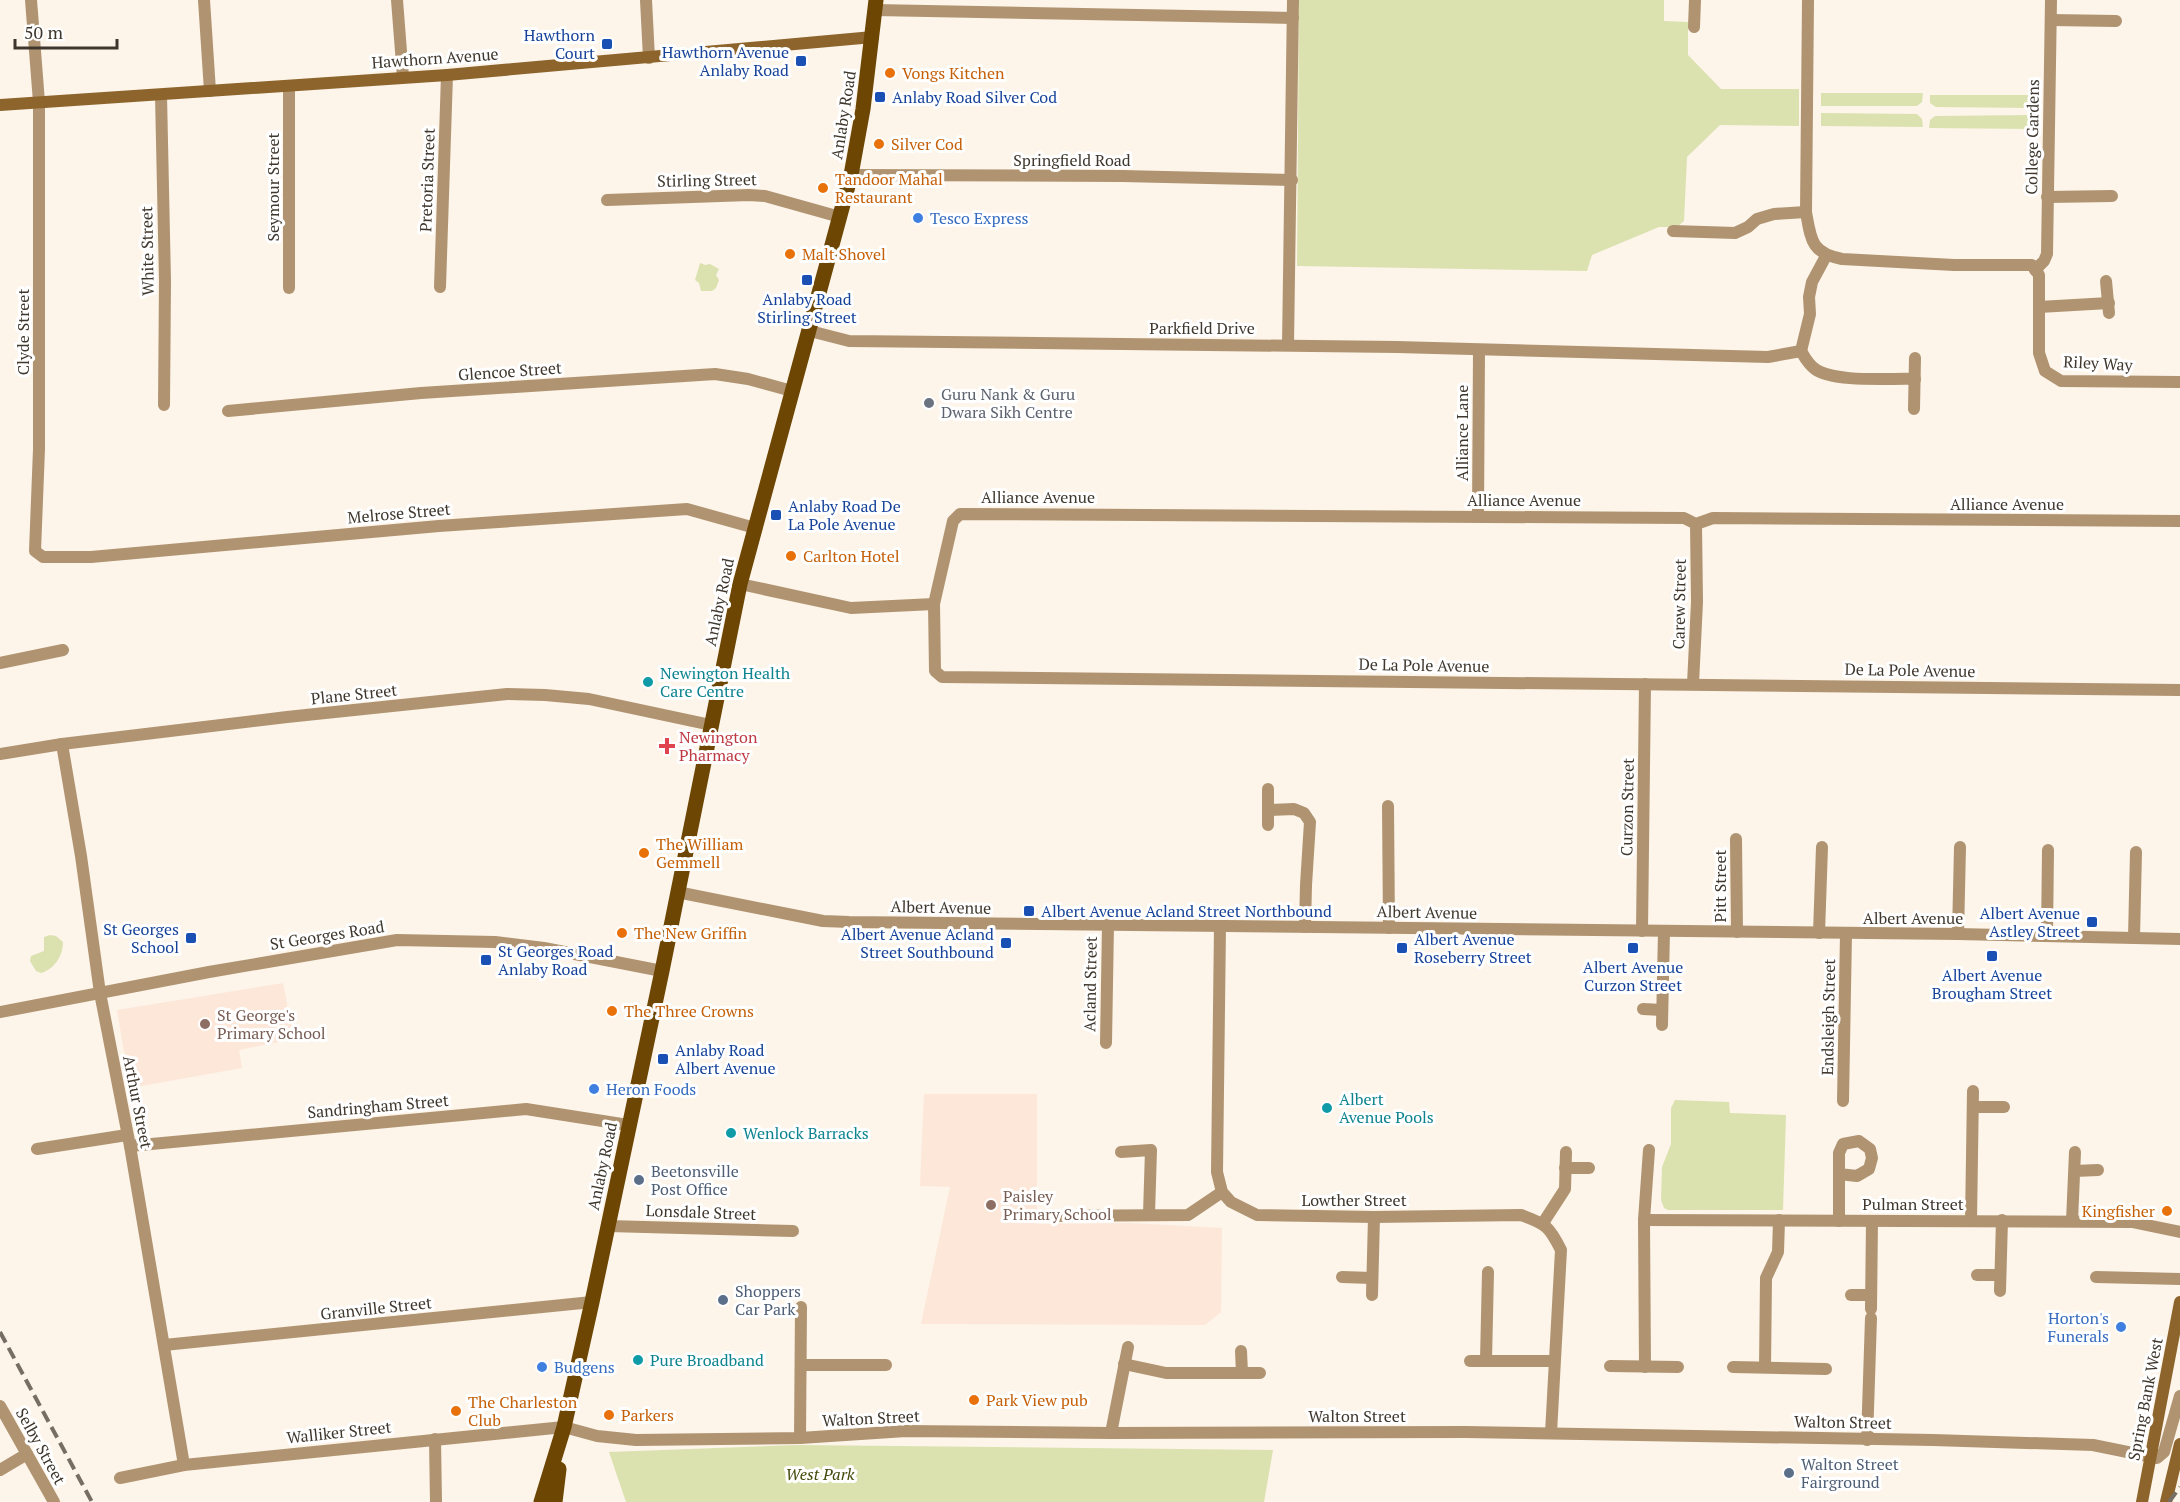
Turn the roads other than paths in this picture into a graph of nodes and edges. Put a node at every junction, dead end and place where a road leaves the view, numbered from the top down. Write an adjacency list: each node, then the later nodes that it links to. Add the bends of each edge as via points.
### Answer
1 (31, 0): 21 (street)
2 (204, 0): 19 (street)
3 (397, 0): 17 (street)
4 (646, 0): 15 (street)
5 (1293, 0): 10 (street)
6 (1695, 0): 13 (street)
7 (1808, 0): 28 (street)
8 (2051, 0): 11 (street, College Gardens)
9 (875, 5): 10 (street); 14 (main road, Anlaby Road)
10 (1293, 18): 24 (street)
11 (2051, 20): 12 (street); 26 (street, College Gardens)
12 (2116, 21)
13 (1694, 27)
14 (873, 37): 15 (street, Hawthorn Avenue); 23 (main road, Anlaby Road)
15 (649, 58): 16 (street, Hawthorn Avenue)
16 (447, 75): 17 (street, Hawthorn Avenue); 34 (street, Pretoria Street)
17 (403, 77): 18 (street, Hawthorn Avenue)
18 (290, 86): 19 (street, Hawthorn Avenue); 35 (street, Seymour Street)
19 (210, 91): 20 (street, Hawthorn Avenue)
20 (161, 95): 21 (street, Hawthorn Avenue); 45 (street, White Street)
21 (39, 102): 22 (street, Hawthorn Avenue); 52 (street, Clyde Street, via 39,449 35,551)
22 (0, 105)
23 (851, 175): 24 (street, Springfield Road); 29 (main road, Anlaby Road)
24 (1292, 180): 38 (street)
25 (2112, 196): 26 (street)
26 (2048, 197): 32 (street, College Gardens, via 2047,254)
27 (607, 200): 29 (street, Stirling Street, via 765,196)
28 (1806, 212): 30 (street, via 1757,219 1735,233); 31 (street, via 1811,241)
29 (840, 217): 37 (main road, Anlaby Road)
30 (1673, 231)
31 (1826, 256): 32 (street, via 1954,265 2032,265); 40 (street, via 1812,282 1810,314)
32 (2035, 270): 36 (street, Riley Way, via 2039,275)
33 (2106, 281): 36 (street, via 2109,308)
34 (440, 287)
35 (289, 288)
36 (2039, 307): 43 (street, Riley Way, via 2039,353 2045,371 2061,381)
37 (810, 332): 38 (street, Parkfield Drive, via 849,342); 44 (main road, Anlaby Road)
38 (1288, 345): 39 (street, Parkfield Drive)
39 (1479, 350): 40 (street, Parkfield Drive, via 1768,357); 48 (street, Alliance Lane)
40 (1801, 351): 42 (street, via 1816,370 1831,376)
41 (1915, 358): 42 (street)
42 (1915, 379): 46 (street)
43 (2180, 382)
44 (792, 391): 47 (street, Glencoe Street, via 715,374 421,393); 51 (main road, Anlaby Road)
45 (164, 405)
46 (1914, 409)
47 (228, 411)
48 (1478, 516): 50 (street, Alliance Avenue, via 1684,518); 54 (street, Alliance Avenue, via 960,514 953,521)
49 (2180, 521): 50 (street, Alliance Avenue, via 1713,518)
50 (1696, 524): 58 (street, Carew Street)
51 (755, 528): 52 (street, Melrose Street, via 687,509); 53 (main road, Anlaby Road)
52 (43, 557)
53 (740, 584): 54 (street, via 851,608); 60 (main road, Anlaby Road)
54 (934, 604): 57 (street, De La Pole Avenue, via 935,671 942,677)
55 (63, 650): 56 (street)
56 (0, 663)
57 (1645, 684): 58 (street, De La Pole Avenue); 77 (street, Curzon Street)
58 (1693, 684): 59 (street, De La Pole Avenue)
59 (2180, 690)
60 (711, 725): 61 (street, Plane Street, via 589,699 507,694); 72 (main road, Anlaby Road)
61 (62, 744): 62 (street, Plane Street); 87 (street, Arthur Street)
62 (0, 754)
63 (1268, 789): 65 (street)
64 (1388, 806): 76 (street)
65 (1268, 810): 66 (street); 75 (street, via 1294,809 1304,813 1310,822)
66 (1268, 825)
67 (1736, 839): 79 (street, Pitt Street)
68 (1822, 847): 80 (street)
69 (1960, 847): 82 (street)
70 (2048, 850): 83 (street)
71 (2136, 852): 84 (street)
72 (676, 892): 73 (street, Albert Avenue, via 823,921); 86 (main road, Anlaby Road)
73 (1108, 925): 74 (street, Albert Avenue); 92 (street, Acland Street)
74 (1220, 927): 75 (street, Albert Avenue); 109 (street, via 1216,1172)
75 (1305, 927): 76 (street, Albert Avenue)
76 (1389, 928): 77 (street, Albert Avenue)
77 (1642, 931): 78 (street, Albert Avenue)
78 (1664, 932): 79 (street, Albert Avenue); 89 (street)
79 (1737, 932): 80 (street, Albert Avenue)
80 (1819, 933): 81 (street, Albert Avenue)
81 (1846, 934): 82 (street, Albert Avenue); 94 (street, Endsleigh Street)
82 (1958, 934): 83 (street, Albert Avenue)
83 (2047, 936): 84 (street, Albert Avenue)
84 (2134, 937): 85 (street, Albert Avenue)
85 (2180, 939)
86 (662, 971): 87 (street, St Georges Road, via 495,942 396,940); 97 (main road, Anlaby Road)
87 (100, 993): 90 (street, St Georges Road); 98 (street, Arthur Street)
88 (1643, 1009): 89 (street)
89 (1662, 1010): 91 (street)
90 (0, 1012)
91 (1662, 1025)
92 (1106, 1043)
93 (1973, 1091): 95 (street)
94 (1843, 1101)
95 (1974, 1107): 96 (street); 118 (street)
96 (2004, 1107)
97 (628, 1125): 98 (street, Sandringham Street, via 526,1109); 121 (main road, Anlaby Road)
98 (128, 1140): 99 (street, Sandringham Street); 138 (street, Arthur Street)
99 (37, 1149)
100 (1649, 1150): 113 (street)
101 (1121, 1152): 110 (street, via 1151,1150)
102 (1566, 1152): 104 (street)
103 (2075, 1152): 106 (street)
104 (1565, 1168): 105 (street); 120 (street, via 1565,1189)
105 (1589, 1168)
106 (2075, 1170): 107 (street); 119 (street)
107 (2098, 1170)
108 (1839, 1174): 116 (street)
109 (1222, 1192): 110 (street, via 1188,1215); 112 (street, Lowther Street, via 1231,1202 1257,1215)
110 (1149, 1214): 111 (street)
111 (1041, 1216)
112 (1374, 1217): 120 (street, Lowther Street, via 1521,1215); 129 (street)
113 (1644, 1220): 114 (street, Pulman Street); 148 (street)
114 (1779, 1220): 116 (street, Pulman Street); 151 (street, via 1778,1252 1766,1278)
115 (2002, 1220): 118 (street, Pulman Street); 119 (street, Pulman Street); 126 (street)
116 (1839, 1221): 117 (street, Pulman Street)
117 (1872, 1221): 118 (street, Pulman Street); 134 (street)
118 (1971, 1221)
119 (2072, 1221): 123 (street, Pulman Street, via 2132,1222)
120 (1544, 1223): 143 (street, via 1561,1250)
121 (608, 1226): 122 (street, Lonsdale Street); 135 (main road, Anlaby Road)
122 (793, 1231)
123 (2180, 1232)
124 (1488, 1272): 141 (street)
125 (1977, 1275): 126 (street)
126 (2000, 1275): 131 (street)
127 (1342, 1277): 129 (street)
128 (2096, 1277): 130 (street)
129 (1372, 1278): 132 (street)
130 (2180, 1279)
131 (2000, 1291)
132 (1372, 1295)
133 (1851, 1295): 134 (street)
134 (1871, 1295): 162 (street)
135 (592, 1302): 138 (street, Granville Street); 157 (main road, Anlaby Road)
136 (2180, 1302): 165 (street, Spring Bank West)
137 (801, 1307): 145 (street)
138 (164, 1345): 166 (street, Arthur Street)
139 (1128, 1347): 144 (street)
140 (1241, 1351): 153 (street)
141 (1486, 1360): 142 (street); 143 (street)
142 (1470, 1361)
143 (1554, 1361): 159 (street)
144 (1124, 1364): 153 (street, via 1167,1373); 158 (street)
145 (802, 1365): 146 (street); 160 (street)
146 (886, 1365)
147 (1610, 1366): 148 (street)
148 (1644, 1367): 149 (street)
149 (1678, 1367)
150 (1733, 1367): 151 (street)
151 (1765, 1367): 152 (street)
152 (1826, 1369)
153 (1242, 1373): 154 (street)
154 (1260, 1373)
155 (2180, 1396): 165 (street, via 2164,1452)
156 (0, 1406): 164 (street, Selby Street)
157 (564, 1427): 160 (street, Walton Street, via 636,1440); 161 (street, Walliker Street); 171 (main road, Anlaby Road); 172 (main road, Anlaby Road)
158 (1111, 1433): 159 (street, Walton Street); 160 (street, Walton Street, via 906,1431)
159 (1551, 1433): 162 (street, Walton Street)
160 (800, 1438)
161 (435, 1439): 166 (street, Walliker Street); 170 (street)
162 (1867, 1440): 165 (street, Walton Street, via 2093,1445)
163 (2180, 1444): 174 (street)
164 (27, 1455): 167 (street); 169 (street, Selby Street)
165 (2151, 1458): 173 (street, Spring Bank West)
166 (184, 1465): 168 (street, Walliker Street)
167 (0, 1470)
168 (120, 1478)
169 (54, 1502)
170 (436, 1502)
171 (541, 1502)
172 (555, 1502)
173 (2142, 1502)
174 (2166, 1502)

